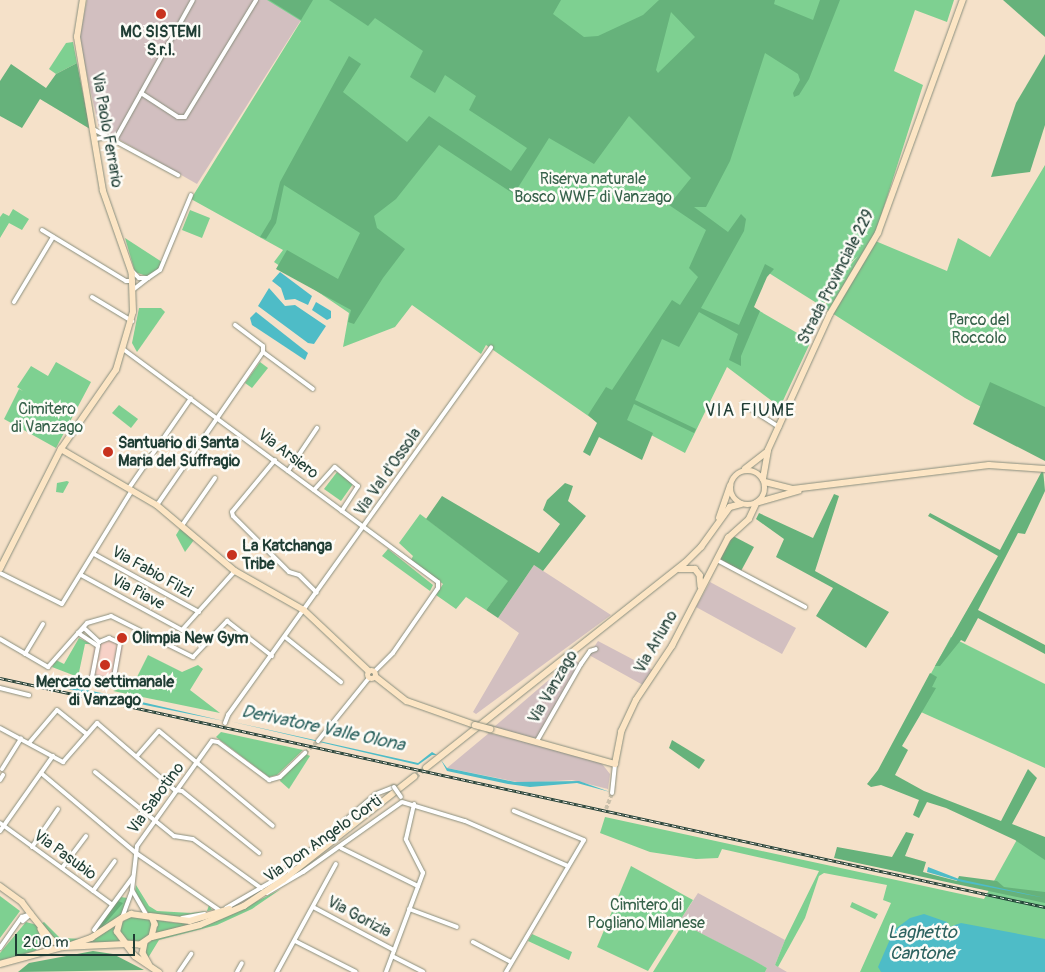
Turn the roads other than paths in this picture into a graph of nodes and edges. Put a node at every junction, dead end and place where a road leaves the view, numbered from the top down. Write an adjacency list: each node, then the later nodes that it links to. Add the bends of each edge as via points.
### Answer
1 (83, 0): 6 (street, Via Paolo Ferrario, via 76,37)
2 (193, 0): 5 (street)
3 (256, 0): 5 (street, via 185,117 178,117)
4 (963, 0): 27 (street, Strada Provinciale 229, via 878,233 830,314)
5 (141, 93): 9 (street)
6 (93, 129): 7 (street); 8 (street, Via Paolo Ferrario)
7 (110, 137): 8 (street); 9 (street)
8 (95, 139): 15 (street, Via Paolo Ferrario, via 103,191)
9 (115, 140): 10 (street)
10 (178, 175)
11 (191, 195): 14 (street, via 162,267)
12 (42, 230): 13 (street)
13 (53, 237): 15 (street); 17 (street)
14 (148, 278): 15 (street); 15 (street)
15 (135, 283): 18 (street, Via Paolo Ferrario)
16 (92, 297): 18 (street)
17 (14, 302)
18 (132, 321): 21 (street, Via Paolo Ferrario)
19 (236, 325): 22 (street, via 263,346)
20 (491, 348): 47 (street, Via Val d'Ossola)
21 (123, 349): 24 (street, Via Arsiero); 29 (street, Via Paolo Ferrario, via 114,374)
22 (263, 352): 23 (street); 26 (street)
23 (313, 389)
24 (191, 398): 26 (street, Via Arsiero); 39 (street)
25 (743, 404): 27 (street)
26 (217, 417): 31 (street, Via Arsiero); 42 (street)
27 (779, 427): 30 (street, Strada Provinciale 229)
28 (317, 428): 33 (street)
29 (61, 449): 39 (street, Via Vanzago); 52 (street, Via Paolo Ferrario)
30 (768, 450): 34 (street); 36 (street)
31 (275, 460): 33 (street, Via Arsiero); 56 (street, via 232,514 289,572 298,575)
32 (1045, 469): 38 (street, via 989,465)
33 (288, 471): 40 (street, Via Arsiero)
34 (741, 472): 36 (street, via 756,472); 37 (street)
35 (215, 478): 46 (street)
36 (764, 480): 38 (street, via 783,488); 41 (street, via 764,496)
37 (731, 483): 43 (street, via 733,497); 48 (street)
38 (808, 488): 41 (street)
39 (131, 489): 42 (street, Via Vanzago); 49 (street)
40 (314, 490): 44 (street, Via Arsiero); 44 (street, via 335,467 358,486)
41 (757, 503): 43 (street); 45 (street, Via Arluno)
42 (157, 505): 46 (street, Via Vanzago)
43 (743, 505): 45 (street); 48 (street, via 730,507)
44 (342, 510): 47 (street, Via Arsiero)
45 (750, 516): 50 (street, Via Arluno, via 728,538)
46 (183, 524): 53 (street, Via Vanzago)
47 (364, 527): 56 (street, Via Val d'Ossola); 66 (street, Via Arsiero, via 439,585 393,653)
48 (715, 529): 51 (street, via 701,547)
49 (94, 554): 54 (street); 59 (street, Via Fabio Filzi)
50 (717, 560): 55 (street, Via Arluno); 57 (street)
51 (675, 570): 55 (street, via 696,569 702,579); 84 (street)
52 (0, 571): 54 (street, via 61,604)
53 (235, 572): 58 (street, Via Vanzago); 59 (street)
54 (81, 575): 59 (street, Via Piave, via 184,630)
55 (700, 591): 83 (street, Via Arluno, via 672,646 628,716)
56 (317, 593): 58 (street, Via Val d'Ossola)
57 (805, 607)
58 (304, 610): 61 (street, Via Val d'Ossola); 66 (street, Via Vanzago)
59 (199, 612)
60 (43, 624): 64 (street)
61 (285, 637): 65 (street, Via Val d'Ossola); 69 (street)
62 (0, 639): 64 (street)
63 (596, 649): 77 (street, Via Vanzago, via 590,651 581,664)
64 (25, 654): 65 (street, via 49,667 77,632 101,617 120,618 196,656 227,621)
65 (272, 656): 72 (street, Via Val d'Ossola)
66 (373, 673): 67 (street); 77 (street, Via Vanzago, bridge, via 407,701 474,725)
67 (369, 678): 76 (street)
68 (113, 682): 68 (street, via 92,677 98,646 78,633 84,628 99,642 109,638 120,643)
69 (342, 682)
70 (0, 688): 71 (street)
71 (29, 695)
72 (225, 723)
73 (0, 728): 75 (street)
74 (87, 734): 78 (street, via 57,710); 80 (street, via 63,762); 81 (street, via 97,723)
75 (21, 739): 78 (street); 85 (street)
76 (318, 741)
77 (537, 741): 83 (street, Via Vanzago)
78 (28, 743): 80 (street)
79 (305, 753): 82 (street, Via Sabotino, via 280,777 268,780 214,740)
80 (53, 756): 87 (street)
81 (136, 756): 82 (street, via 159,731); 91 (street)
82 (196, 763): 91 (street, Via Sabotino); 99 (street)
83 (616, 764): 92 (street, Via Arluno)
84 (426, 768)
85 (2, 769)
86 (95, 772): 97 (street)
87 (41, 773): 98 (street); 104 (street)
88 (3, 775): 90 (street)
89 (414, 777): 117 (street)
90 (0, 780)
91 (178, 790): 97 (street, Via Sabotino); 105 (street)
92 (612, 793)
93 (401, 799): 94 (street, Via Don Angelo Corti); 114 (street, bridge, via 394,787 376,794); 117 (street, Via Don Angelo Corti, via 277,890)
94 (414, 804): 108 (street, Via Don Angelo Corti, via 465,821); 113 (street, via 406,839 423,868)
95 (58, 809): 102 (street)
96 (514, 811): 108 (street, via 584,840)
97 (155, 822): 104 (street, Via Sabotino, via 137,846); 111 (street, via 174,836 193,839)
98 (2, 824): 100 (street); 102 (street, Via Pasubio)
99 (273, 826)
100 (0, 831)
101 (86, 836): 109 (street)
102 (32, 846): 109 (street, Via Pasubio)
103 (341, 848): 113 (street)
104 (136, 853): 110 (street, Via Sabotino); 124 (street)
105 (259, 853)
106 (115, 861): 116 (street)
107 (336, 864): 122 (street)
108 (568, 866): 146 (street)
109 (62, 868): 116 (street, Via Pasubio)
110 (132, 877): 115 (street, Via Sabotino); 118 (street, Via Sabotino)
111 (254, 885): 114 (street); 117 (street)
112 (0, 886): 121 (street)
113 (418, 886): 123 (street)
114 (262, 888): 117 (street)
115 (132, 890): 119 (street, Via Sabotino); 126 (street)
116 (93, 891): 120 (street, Via Pasubio)
117 (257, 895): 124 (street); 128 (street, via 200,920); 134 (street, via 214,921)
118 (118, 897): 119 (street, via 124,894); 120 (street, Via Sabotino)
119 (130, 901): 127 (street, Via Sabotino)
120 (111, 904): 132 (street, Via Sabotino)
121 (26, 906): 125 (street); 129 (street)
122 (313, 907): 135 (street); 142 (street, Via Gorizia)
123 (410, 909): 131 (street); 142 (street)
124 (220, 910): 128 (street)
125 (31, 914): 129 (street); 130 (street)
126 (148, 915): 127 (street, via 131,914); 128 (street); 134 (street, via 155,924)
127 (121, 919): 138 (street, via 116,932); 139 (street, via 91,938)
128 (157, 919)
129 (22, 920): 130 (street); 140 (street)
130 (38, 922): 133 (street); 139 (street, via 55,943)
131 (457, 927)
132 (94, 930)
133 (43, 934): 141 (street); 143 (street, via 41,946)
134 (152, 937): 137 (street)
135 (294, 941): 153 (street); 154 (street)
136 (473, 942): 146 (street)
137 (144, 943): 138 (street); 149 (street, via 143,953)
138 (126, 944): 139 (street); 149 (street, via 135,956)
139 (64, 947): 141 (street)
140 (0, 948)
141 (50, 950): 143 (street)
142 (394, 950): 145 (street)
143 (34, 953): 147 (street)
144 (192, 954): 151 (street)
145 (392, 956): 155 (street); 156 (street)
146 (510, 962): 157 (street)
147 (0, 964)
148 (242, 964): 152 (street)
149 (150, 965): 150 (street)
150 (159, 972)
151 (179, 972)
152 (237, 972)
153 (277, 972)
154 (356, 972)
155 (386, 972)
156 (423, 972)
157 (506, 972)

